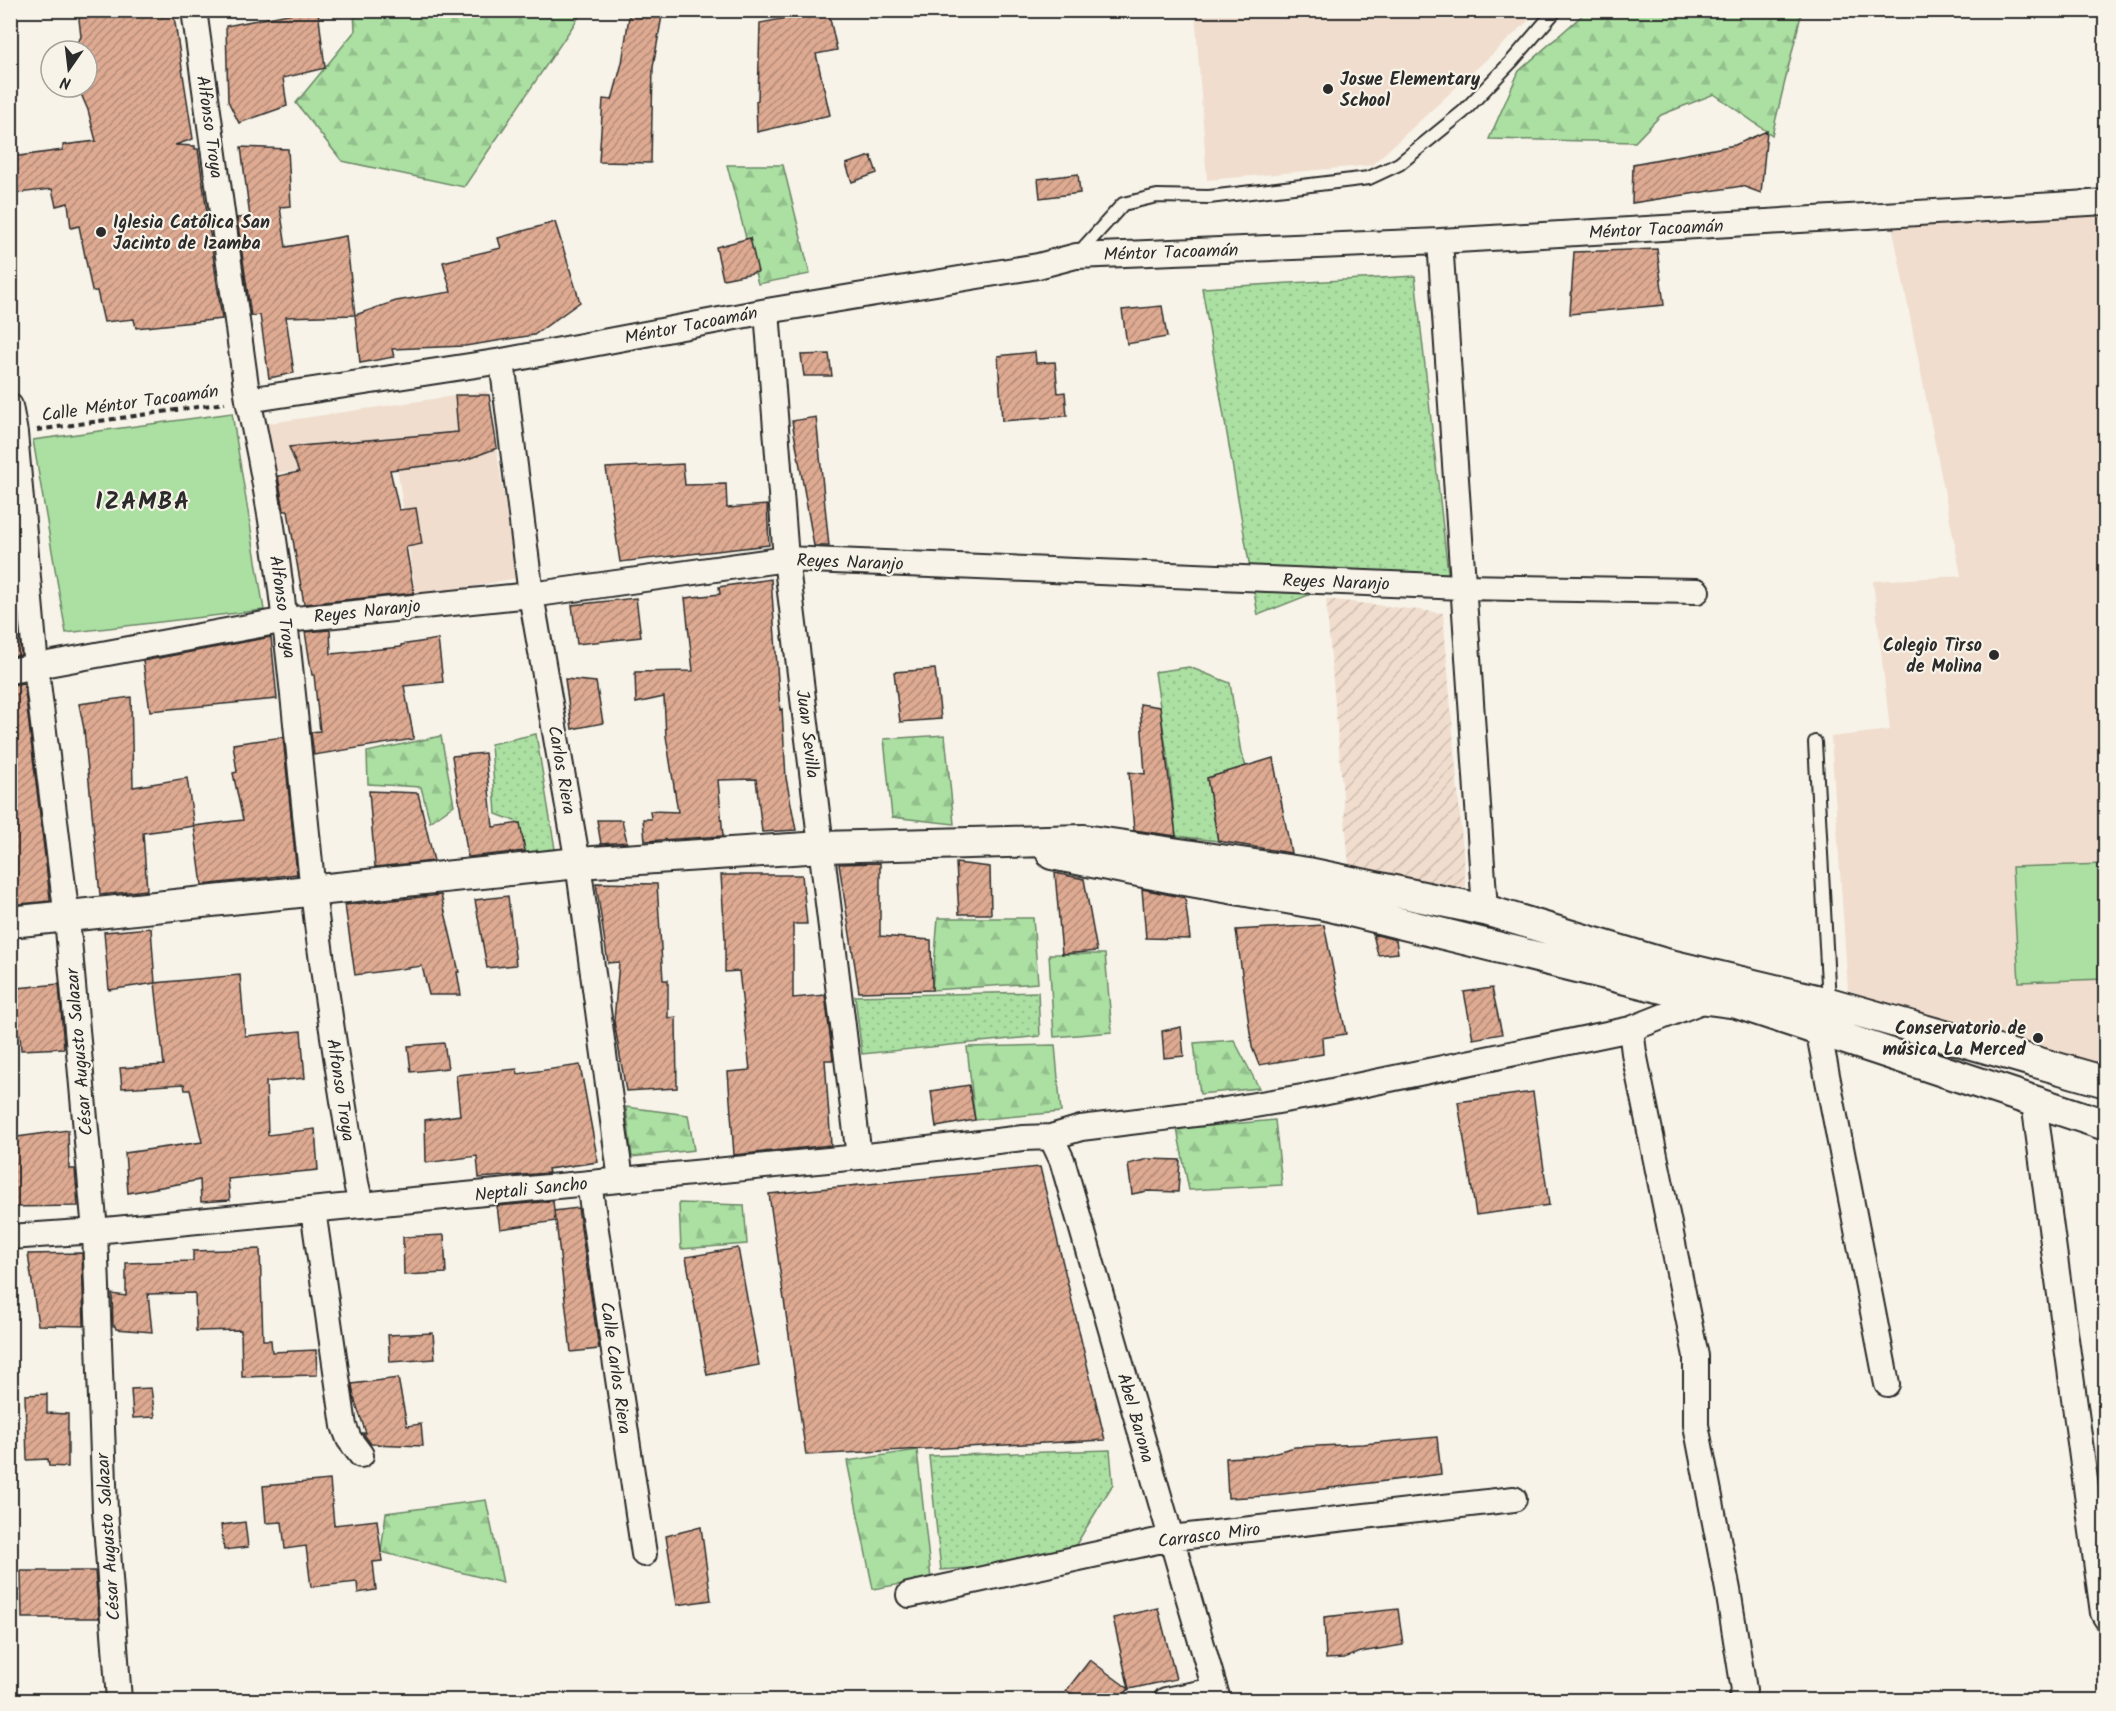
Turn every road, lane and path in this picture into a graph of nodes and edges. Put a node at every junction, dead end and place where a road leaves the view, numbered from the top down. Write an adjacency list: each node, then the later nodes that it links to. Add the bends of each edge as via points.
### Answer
1 (194, 10): 8 (street, Alfonso Troya)
2 (1557, 10): 5 (lane, via 1463,112 1399,164 1369,178 1209,197 1157,196 1123,204)
3 (2106, 202): 4 (street, Méntor Tacoamán)
4 (1440, 242): 5 (street, Méntor Tacoamán); 12 (street)
5 (1076, 256): 6 (street, Méntor Tacoamán, via 1038,266)
6 (767, 311): 7 (street, Méntor Tacoamán); 11 (street, Juan Sevilla)
7 (502, 361): 8 (street, Méntor Tacoamán); 14 (street, Carlos Riera)
8 (248, 400): 10 (path, Calle Méntor Tacoamán); 15 (street, Alfonso Troya)
9 (10, 406): 10 (street, César Augusto Salazar)
10 (13, 433): 16 (street, César Augusto Salazar)
11 (786, 560): 12 (street, Reyes Naranjo); 14 (street, Reyes Naranjo); 20 (street, Juan Sevilla)
12 (1463, 587): 13 (street, Reyes Naranjo); 23 (street)
13 (1697, 591)
14 (531, 595): 15 (street, Reyes Naranjo); 21 (street, Carlos Riera)
15 (286, 620): 16 (street, Reyes Naranjo); 22 (street, Alfonso Troya)
16 (36, 667): 17 (street, Reyes Naranjo); 24 (street, César Augusto Salazar)
17 (10, 671)
18 (1815, 742): 27 (lane)
19 (996, 843): 20 (street); 23 (street, via 1084,840 1308,873); 26 (street, via 1326,905)
20 (822, 847): 21 (street); 33 (street, Juan Sevilla)
21 (578, 863): 22 (street); 34 (street, Carlos Riera)
22 (314, 892): 24 (street); 36 (street, Alfonso Troya, via 329,1014)
23 (1485, 910): 27 (street)
24 (67, 918): 25 (street); 38 (street, César Augusto Salazar)
25 (10, 922)
26 (1707, 999): 27 (street); 28 (street, Neptali Sancho)
27 (1824, 1016): 29 (street); 30 (street); 40 (street)
28 (1631, 1029): 32 (street, Neptali Sancho, via 1308,1096 1081,1128); 50 (street, via 1696,1356 1696,1425 1728,1590 1744,1690)
29 (2106, 1082)
30 (2034, 1102): 31 (street); 46 (street)
31 (2106, 1125)
32 (1051, 1137): 33 (street, Neptali Sancho); 43 (street, Abel Barona, via 1062,1160)
33 (859, 1157): 34 (street, Neptali Sancho)
34 (621, 1180): 35 (street, Neptali Sancho)
35 (589, 1183): 36 (street, Neptali Sancho); 44 (street, Calle Carlos Riera)
36 (362, 1205): 37 (street, Neptali Sancho)
37 (313, 1210): 38 (street, Neptali Sancho); 41 (street, via 344,1426)
38 (95, 1231): 39 (street, Neptali Sancho); 48 (street, César Augusto Salazar, via 105,1512)
39 (10, 1237)
40 (1887, 1384)
41 (361, 1455)
42 (1514, 1499): 43 (street, Carrasco Miro)
43 (1171, 1538): 45 (street, Carrasco Miro); 47 (street, Abel Barona)
44 (644, 1554)
45 (909, 1595)
46 (2106, 1618)
47 (1217, 1696): 49 (street)
48 (119, 1701)
49 (1166, 1701)
50 (1741, 1701)

